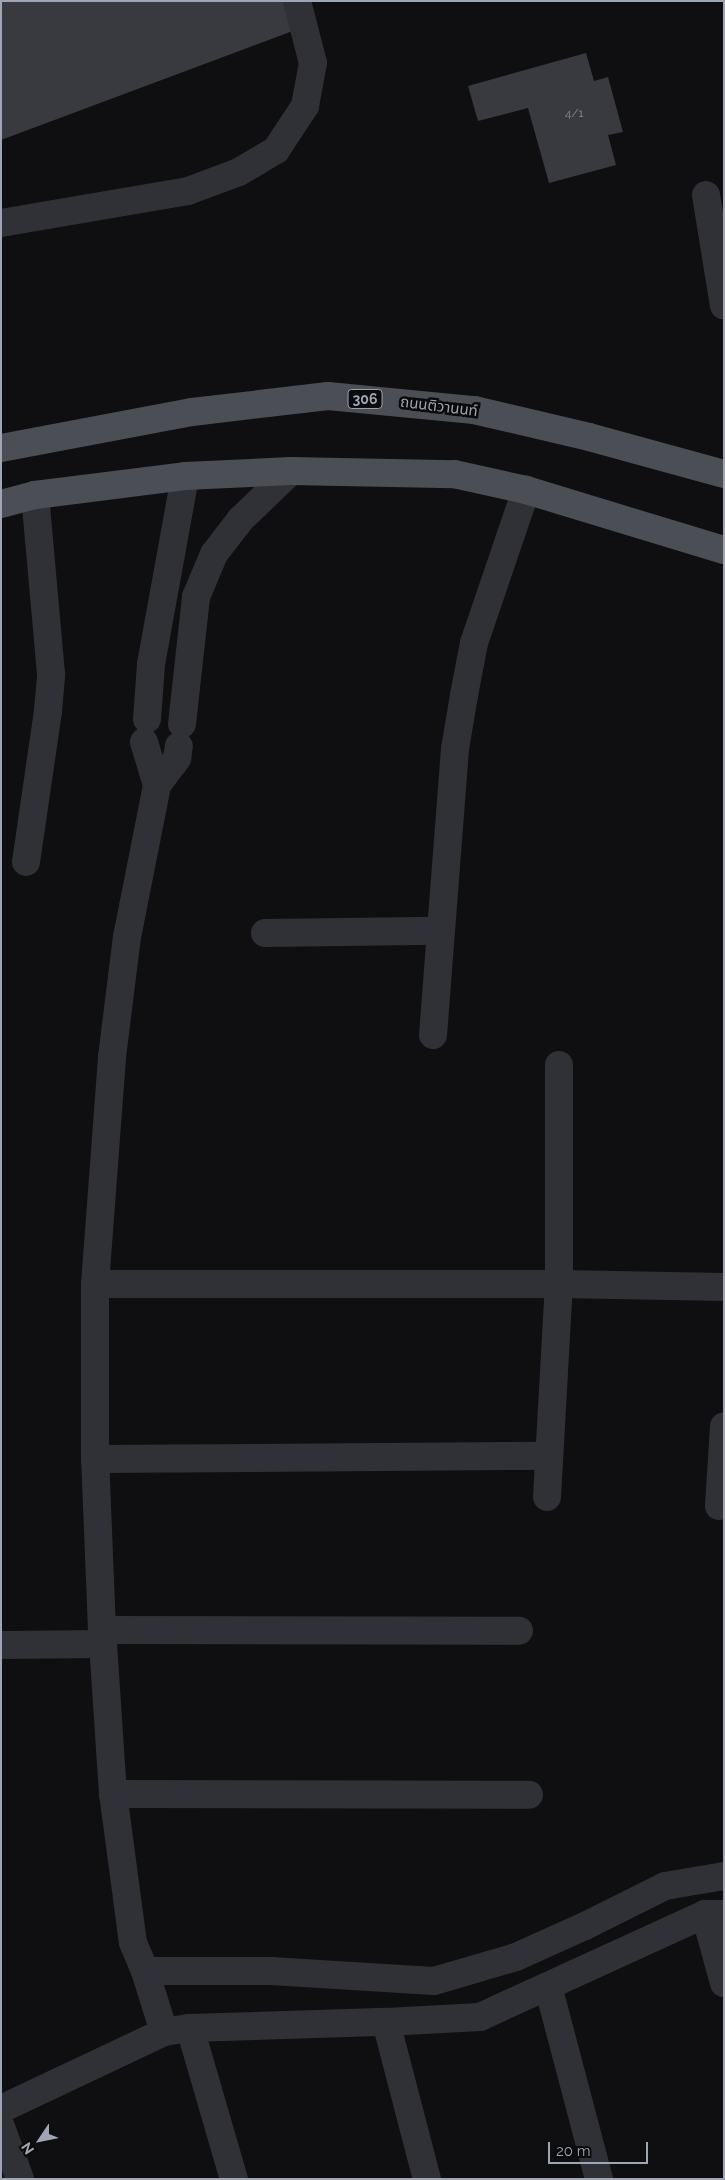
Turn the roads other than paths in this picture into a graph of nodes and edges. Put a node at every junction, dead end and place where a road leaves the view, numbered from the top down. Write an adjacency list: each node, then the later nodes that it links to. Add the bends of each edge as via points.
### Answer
1 (297, 1): 3 (street, via 313,63 304,106 276,150 239,172 188,191)
2 (706, 195): 4 (street)
3 (1, 223)
4 (724, 306)
5 (1, 448): 7 (main road, ถนนติวานนท์ / 306, via 192,412 328,396 474,410)
6 (291, 471): 8 (main road); 9 (main road, via 454,474); 14 (street, via 241,519 214,554 196,597)
7 (724, 474)
8 (185, 476): 10 (main road); 13 (street)
9 (526, 490): 12 (main road); 17 (street, via 474,643 455,749)
10 (35, 496): 11 (main road); 16 (street, via 51,674)
11 (1, 504)
12 (724, 550)
13 (155, 641): 14 (street); 15 (street, via 146,730)
14 (190, 647): 15 (street, via 177,758)
15 (157, 785): 21 (street, via 127,938 112,1057)
16 (26, 862)
17 (440, 931): 18 (street); 19 (street)
18 (265, 933)
19 (433, 1035)
20 (559, 1065): 22 (street)
21 (95, 1284): 22 (street); 26 (street)
22 (559, 1284): 23 (street); 25 (street)
23 (724, 1287)
24 (724, 1426): 28 (street)
25 (550, 1456): 26 (street); 27 (street)
26 (95, 1459): 30 (street)
27 (547, 1497)
28 (719, 1506)
29 (519, 1631): 30 (street)
30 (102, 1637): 31 (street); 32 (street)
31 (1, 1644)
32 (113, 1794): 33 (street); 36 (street, via 133,1943)
33 (529, 1795)
34 (724, 1876): 36 (street, via 665,1886 516,1957 434,1981 272,1971)
35 (715, 1914): 37 (street); 38 (street)
36 (145, 1971): 40 (street)
37 (724, 1983)
38 (548, 1986): 39 (street, via 480,2017); 46 (street)
39 (386, 2022): 40 (street); 45 (street)
40 (177, 2030): 41 (street); 44 (street)
41 (1, 2109)
42 (1, 2127): 43 (street)
43 (20, 2179)
44 (234, 2179)
45 (426, 2179)
46 (598, 2179)

